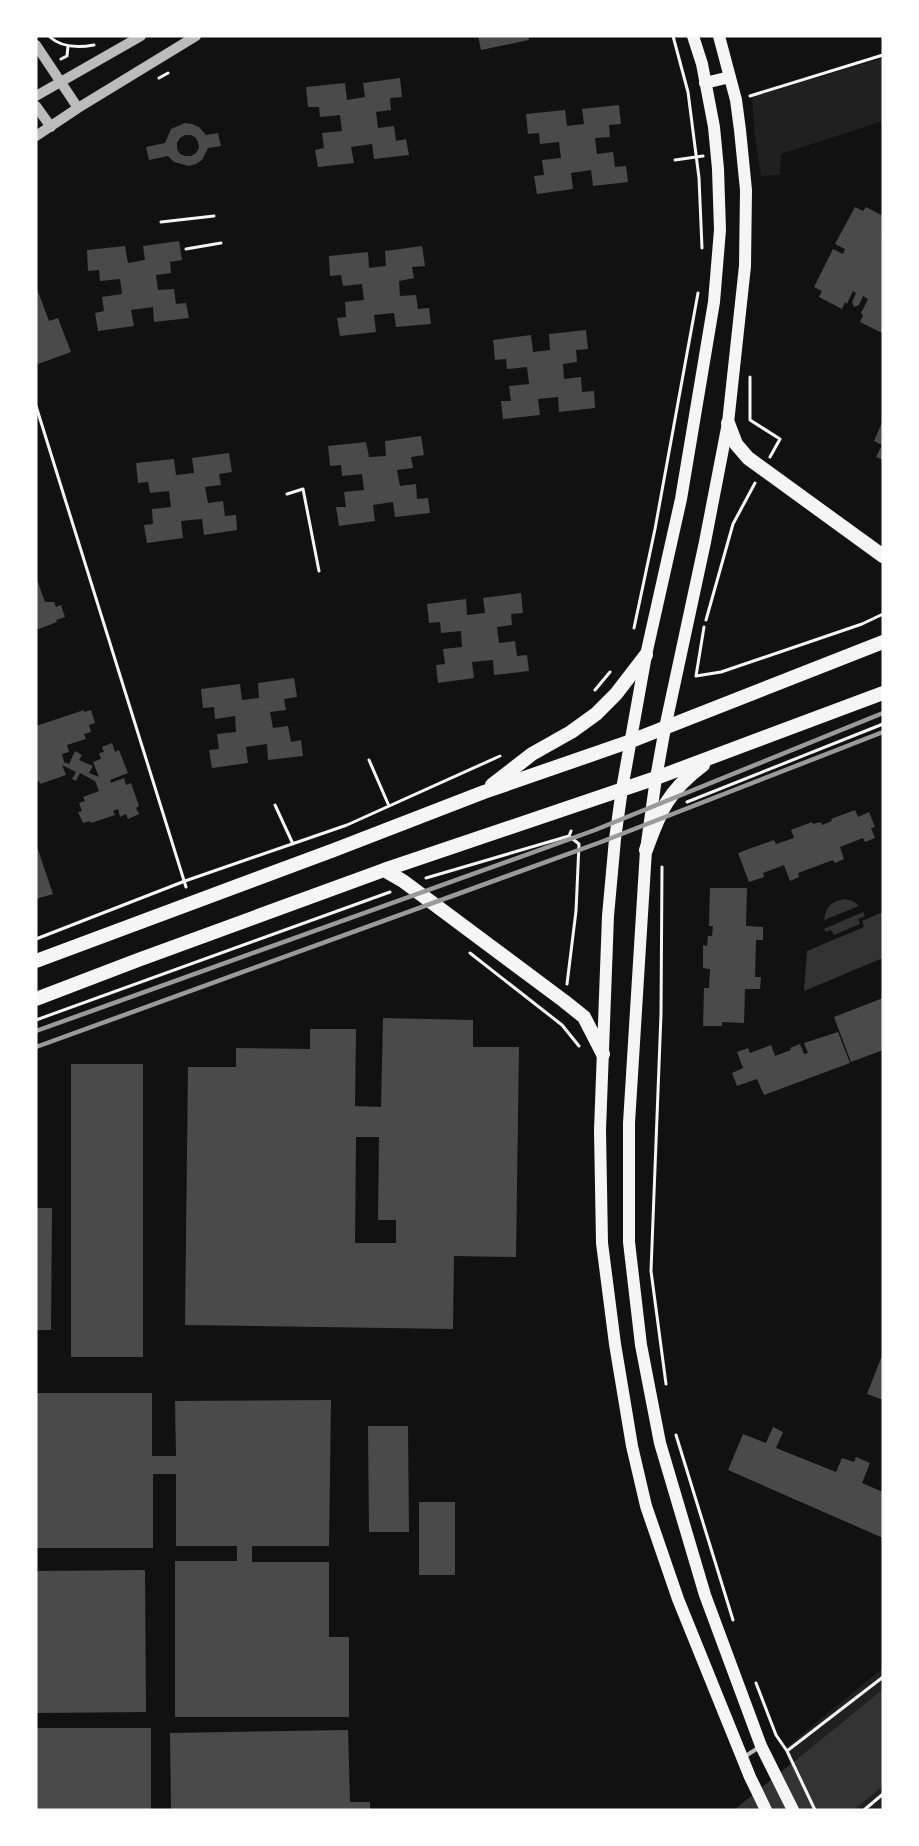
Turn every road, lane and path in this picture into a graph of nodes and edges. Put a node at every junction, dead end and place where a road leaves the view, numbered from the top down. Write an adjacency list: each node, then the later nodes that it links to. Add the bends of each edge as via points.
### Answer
1 (48, 36): 9 (path)
2 (141, 36): 13 (street)
3 (196, 36): 18 (street)
4 (673, 36): 21 (path, via 688,92)
5 (693, 36): 14 (main road)
6 (719, 36): 12 (main road)
7 (101, 41): 9 (path)
8 (36, 45): 13 (street)
9 (68, 46): 11 (path)
10 (883, 55): 16 (path)
11 (67, 56)
12 (730, 77): 14 (main road); 16 (main road)
13 (61, 81): 15 (street); 18 (street)
14 (705, 83): 37 (main road, via 718,169 720,230 714,302 681,499)
15 (36, 96)
16 (736, 100): 30 (main road, via 746,190 745,266)
17 (36, 106): 19 (street)
18 (78, 108): 19 (street)
19 (51, 127): 20 (street)
20 (36, 136)
21 (696, 157): 22 (path); 27 (path)
22 (675, 160)
23 (214, 216): 24 (path)
24 (161, 222)
25 (221, 243): 26 (path)
26 (186, 249)
27 (702, 257)
28 (698, 291): 35 (path)
29 (36, 406): 61 (path)
30 (728, 423): 32 (main road, via 736,444 748,458); 43 (main road)
31 (287, 494): 33 (path, via 303,489)
32 (883, 556)
33 (320, 571)
34 (883, 614): 39 (path, via 721,672)
35 (632, 639)
36 (883, 642): 43 (main road)
37 (646, 655): 44 (main road); 50 (main road, via 596,714 532,754)
38 (617, 665): 41 (path)
39 (696, 676)
40 (883, 693): 45 (main road)
41 (590, 696)
42 (883, 724): 53 (path)
43 (665, 728): 44 (main road); 48 (main road)
44 (630, 741): 49 (main road); 50 (main road)
45 (720, 754): 48 (main road); 57 (main road, via 687,777 670,795)
46 (504, 755): 52 (path)
47 (369, 760): 52 (path)
48 (656, 778): 49 (main road); 57 (main road)
49 (622, 789): 59 (main road); 71 (main road, via 608,916)
50 (484, 792): 63 (main road)
51 (275, 805): 56 (path)
52 (389, 806): 56 (path)
53 (678, 806)
54 (571, 831): 55 (path)
55 (569, 836): 60 (path); 68 (path, via 579,844 576,911)
56 (292, 844): 61 (path)
57 (646, 850): 77 (main road, via 629,1135 629,1242 641,1345 660,1443 691,1549)
58 (662, 859): 72 (path, via 661,1014 651,1271)
59 (384, 870): 67 (main road); 68 (main road)
60 (425, 878)
61 (185, 881): 63 (path); 64 (path)
62 (392, 891): 69 (path)
63 (192, 903): 66 (main road)
64 (36, 939)
65 (466, 950): 70 (path, via 562,1024)
66 (36, 961)
67 (36, 999)
68 (564, 1001): 71 (main road, via 584,1017)
69 (36, 1020)
70 (579, 1046)
71 (603, 1054): 79 (main road, via 602,1243 632,1446 646,1506 678,1599)
72 (666, 1385)
73 (674, 1430): 74 (path)
74 (733, 1621)
75 (883, 1677): 78 (path)
76 (756, 1683): 78 (path, via 776,1735)
77 (761, 1746): 79 (lane); 82 (main road)
78 (787, 1752): 83 (path)
79 (742, 1758): 81 (main road)
80 (883, 1794): 84 (path)
81 (766, 1810)
82 (793, 1810)
83 (815, 1810)
84 (864, 1810)

